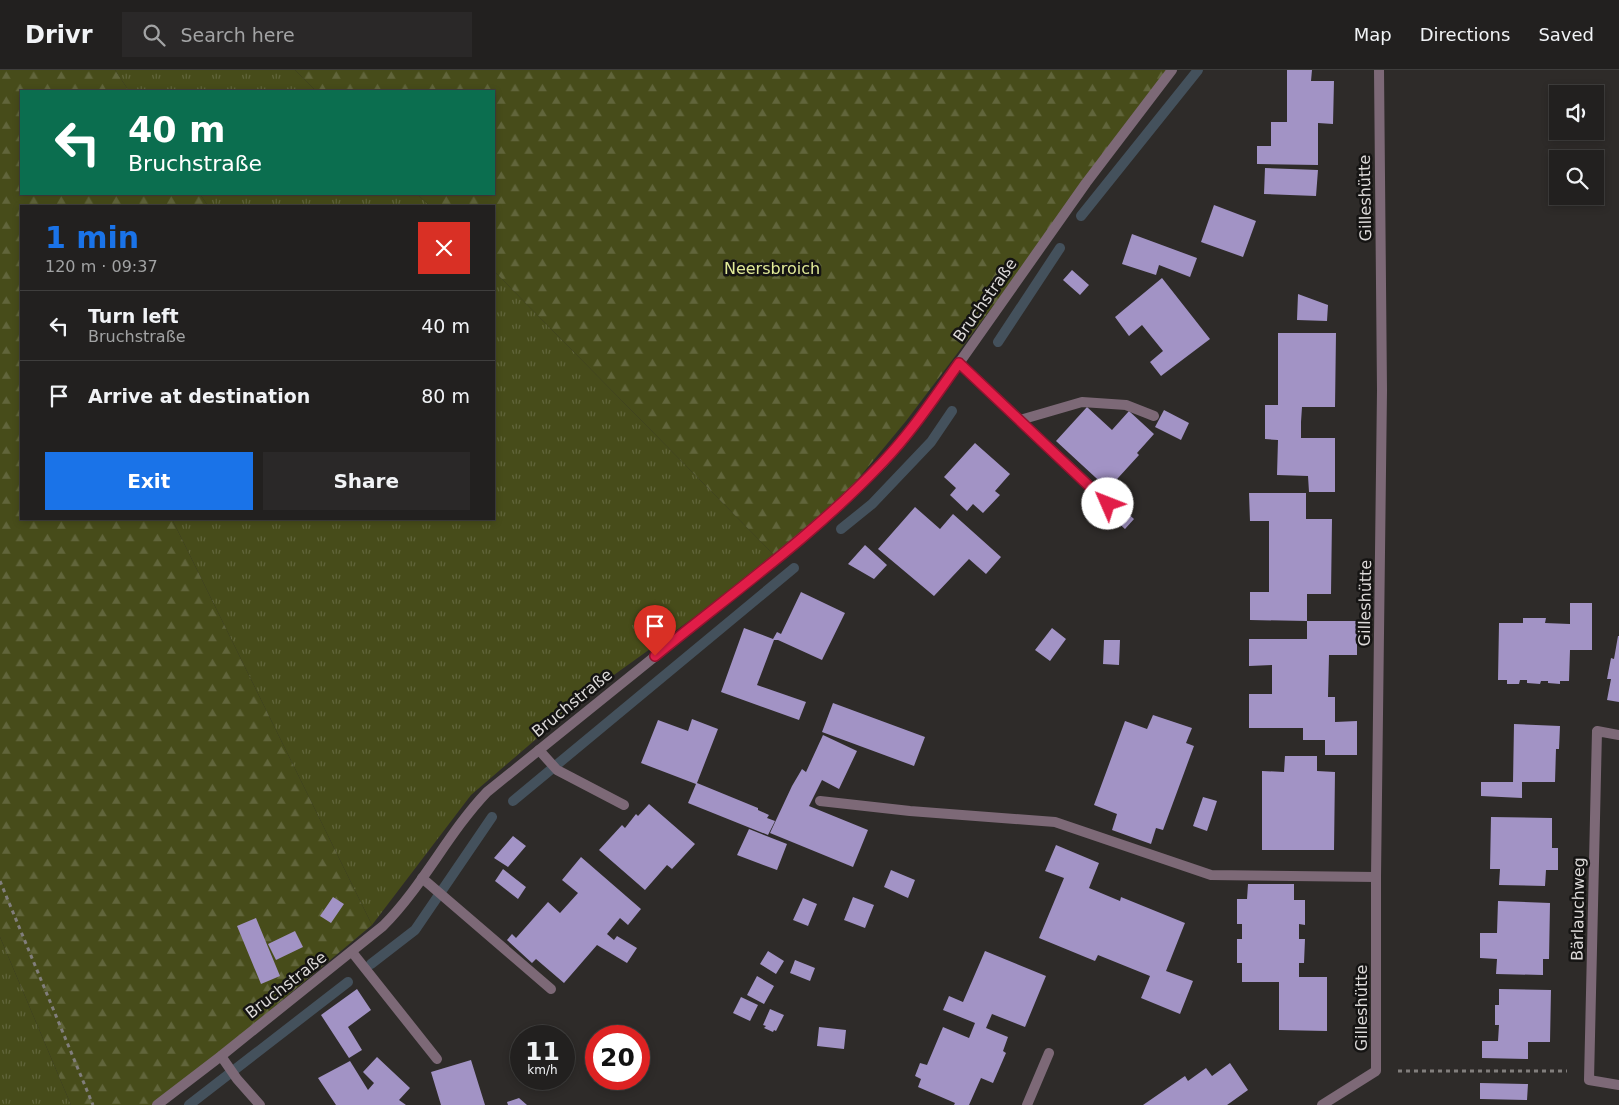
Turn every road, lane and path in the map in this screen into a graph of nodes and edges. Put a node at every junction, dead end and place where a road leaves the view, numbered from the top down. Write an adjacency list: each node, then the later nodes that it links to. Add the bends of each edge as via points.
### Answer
1 (1172, 70): 3 (street, Bruchstraße, via 1086,183)
2 (1379, 70): 11 (street, Gilleshütte, via 1382,390)
3 (959, 363): 5 (street); 8 (street, Bruchstraße, via 904,439 858,488 777,558)
4 (1154, 416): 5 (street, via 1126,405 1082,402)
5 (1020, 420): 6 (street)
6 (1108, 504)
7 (1619, 735): 20 (street, Bärlauchweg, via 1597,731)
8 (539, 750): 10 (street, via 557,770); 12 (street, Bruchstraße, via 469,812)
9 (820, 801): 11 (street, via 1055,822 1211,875)
10 (624, 805)
11 (1376, 877): 19 (street, Gilleshütte)
12 (422, 878): 14 (street, Bruchstraße, via 395,914); 15 (street)
13 (0, 881): 22 (path)
14 (352, 952): 17 (street, Bruchstraße); 18 (street)
15 (551, 989)
16 (1049, 1053): 25 (street)
17 (221, 1056): 23 (street, Bruchstraße); 24 (street)
18 (437, 1058)
19 (1376, 1071): 20 (path, via 1570,1072); 26 (street, Gilleshütte)
20 (1589, 1080): 21 (street)
21 (1619, 1085)
22 (93, 1105)
23 (157, 1105)
24 (260, 1105)
25 (1027, 1105)
26 (1322, 1105)

